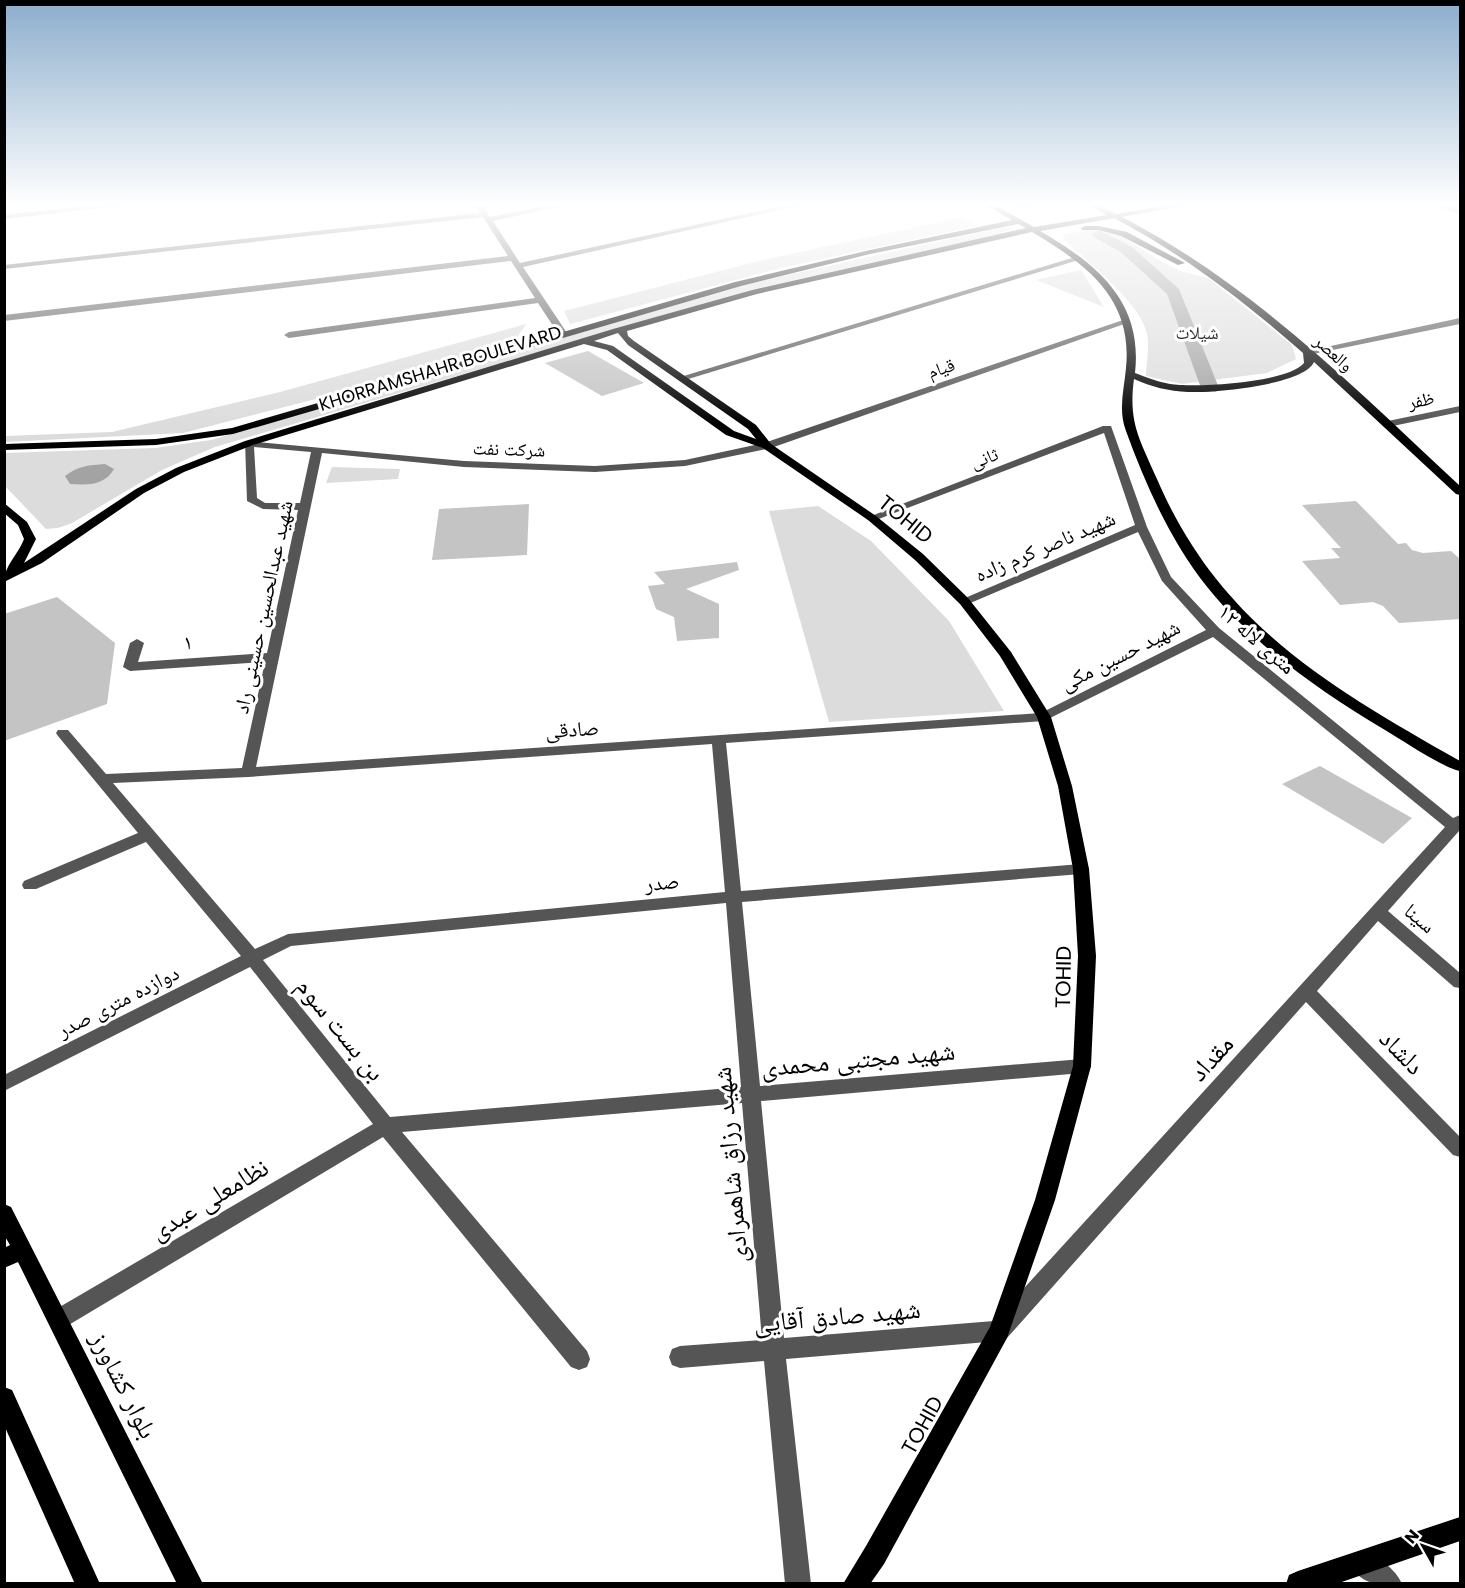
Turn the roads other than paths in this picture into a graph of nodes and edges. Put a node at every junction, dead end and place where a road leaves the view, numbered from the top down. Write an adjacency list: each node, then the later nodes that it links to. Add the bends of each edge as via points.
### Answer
1 (350, 277): 9 (street)
2 (525, 277): 8 (street)
3 (766, 277): 13 (main road, KHORRAMSHAHR BOULEVARD)
4 (820, 277): 12 (main road, KHORRAMSHAHR BOULEVARD)
5 (1003, 277): 20 (street)
6 (1094, 277): 11 (main road, via 1117,301)
7 (1217, 277): 18 (main road, والعصر)
8 (540, 300): 13 (street); 14 (street)
9 (4, 318)
10 (1461, 321): 18 (street)
11 (1126, 322): 19 (main road); 25 (street, قیام)
12 (622, 330): 15 (main road, KHORRAMSHAHR BOULEVARD); 16 (main road, TOHID)
13 (562, 333): 26 (main road, KHORRAMSHAHR BOULEVARD, via 213,435 156,442)
14 (289, 335)
15 (584, 341): 17 (main road, TOHID); 24 (main road, KHORRAMSHAHR BOULEVARD)
16 (631, 343): 17 (main road); 20 (main road, TOHID)
17 (610, 348): 25 (main road, TOHID, via 730,433)
18 (1308, 352): 19 (main road, via 1309,363 1292,374 1210,388 1167,387); 22 (main road, والعصر)
19 (1132, 375): 41 (main road, via 1126,406 1133,433 1168,514 1222,598 1266,641 1329,686)
20 (682, 378): 25 (main road, TOHID, via 752,427)
21 (1461, 409): 22 (street, ظفر)
22 (1388, 424): 28 (main road, والعصر)
23 (1107, 428): 31 (street, ثانی); 32 (street, ۱۲ متری لاله)
24 (249, 443): 27 (street, شرکت نفت); 30 (street, via 251,499 263,506); 33 (main road, KHORRAMSHAHR BOULEVARD, via 150,486 38,560)
25 (767, 446): 27 (street, شرکت نفت, via 685,463 595,469 464,464); 31 (main road, TOHID)
26 (4, 447)
27 (317, 450): 30 (street, شهید عبدالحسین حسینی راد)
28 (1461, 492)
29 (4, 506): 33 (main road, via 30,539 23,556)
30 (305, 507): 37 (street, شهید عبدالحسین حسینی راد)
31 (872, 518): 34 (main road, TOHID)
32 (1141, 527): 34 (street, شهید ناصر کرم زاده); 35 (street, ۱۲ متری لاله, via 1166,578)
33 (4, 577)
34 (964, 601): 38 (main road, TOHID, via 1006,655)
35 (1214, 631): 38 (street, شهید حسین مکی); 44 (street, ۱۲ متری لاله)
36 (137, 643): 37 (street, ۱, via 130,667)
37 (273, 657): 42 (street, شهید عبدالحسین حسینی راد)
38 (1044, 717): 40 (street, صادقی); 46 (main road, TOHID, via 1065,786)
39 (63, 733): 43 (street, بن بست سوم)
40 (719, 741): 42 (street, صادقی); 48 (street, شهید رزاق شاهمرادی)
41 (1461, 767)
42 (248, 772): 43 (street, صادقی)
43 (103, 779): 45 (street, بن بست سوم)
44 (1457, 827): 49 (street, مقداد)
45 (149, 834): 47 (street); 50 (street, بن بست سوم)
46 (1082, 869): 48 (street, صدر); 53 (main road, TOHID, via 1088,956)
47 (30, 885)
48 (733, 897): 50 (street, صدر, via 288,940); 55 (street, شهید رزاق شاهمرادی)
49 (1378, 912): 51 (street, سینا); 52 (street, مقداد)
50 (252, 958): 54 (street, دوازده متری صدر); 56 (street, بن بست سوم)
51 (1461, 981)
52 (1306, 991): 57 (street, دلشاد); 61 (street, مقداد)
53 (1083, 1066): 55 (street, شهید مجتبی محمدی); 61 (main road, TOHID, via 1045,1200)
54 (4, 1084)
55 (751, 1095): 56 (street, شهید مجتبی محمدی); 62 (street, شهید رزاق شاهمرادی)
56 (387, 1125): 60 (street, نظامعلی عبدی); 64 (street, بن بست سوم)
57 (1461, 1149)
58 (4, 1213): 59 (main road, بلوار کشاورز)
59 (13, 1254): 60 (main road, بلوار کشاورز)
60 (59, 1319): 69 (main road, بلوار کشاورز)
61 (999, 1331): 62 (street, شهید صادق آقایی); 71 (main road, TOHID, via 875,1555)
62 (774, 1349): 63 (street, شهید صادق آقایی); 70 (street, شهید رزاق شاهمرادی)
63 (680, 1357)
64 (579, 1359)
65 (4, 1398): 68 (main road)
66 (1461, 1529): 67 (main road)
67 (1363, 1563): 72 (main road); 73 (street)
68 (88, 1584)
69 (191, 1584)
70 (798, 1584)
71 (855, 1584)
72 (1298, 1584)
73 (1390, 1584)

